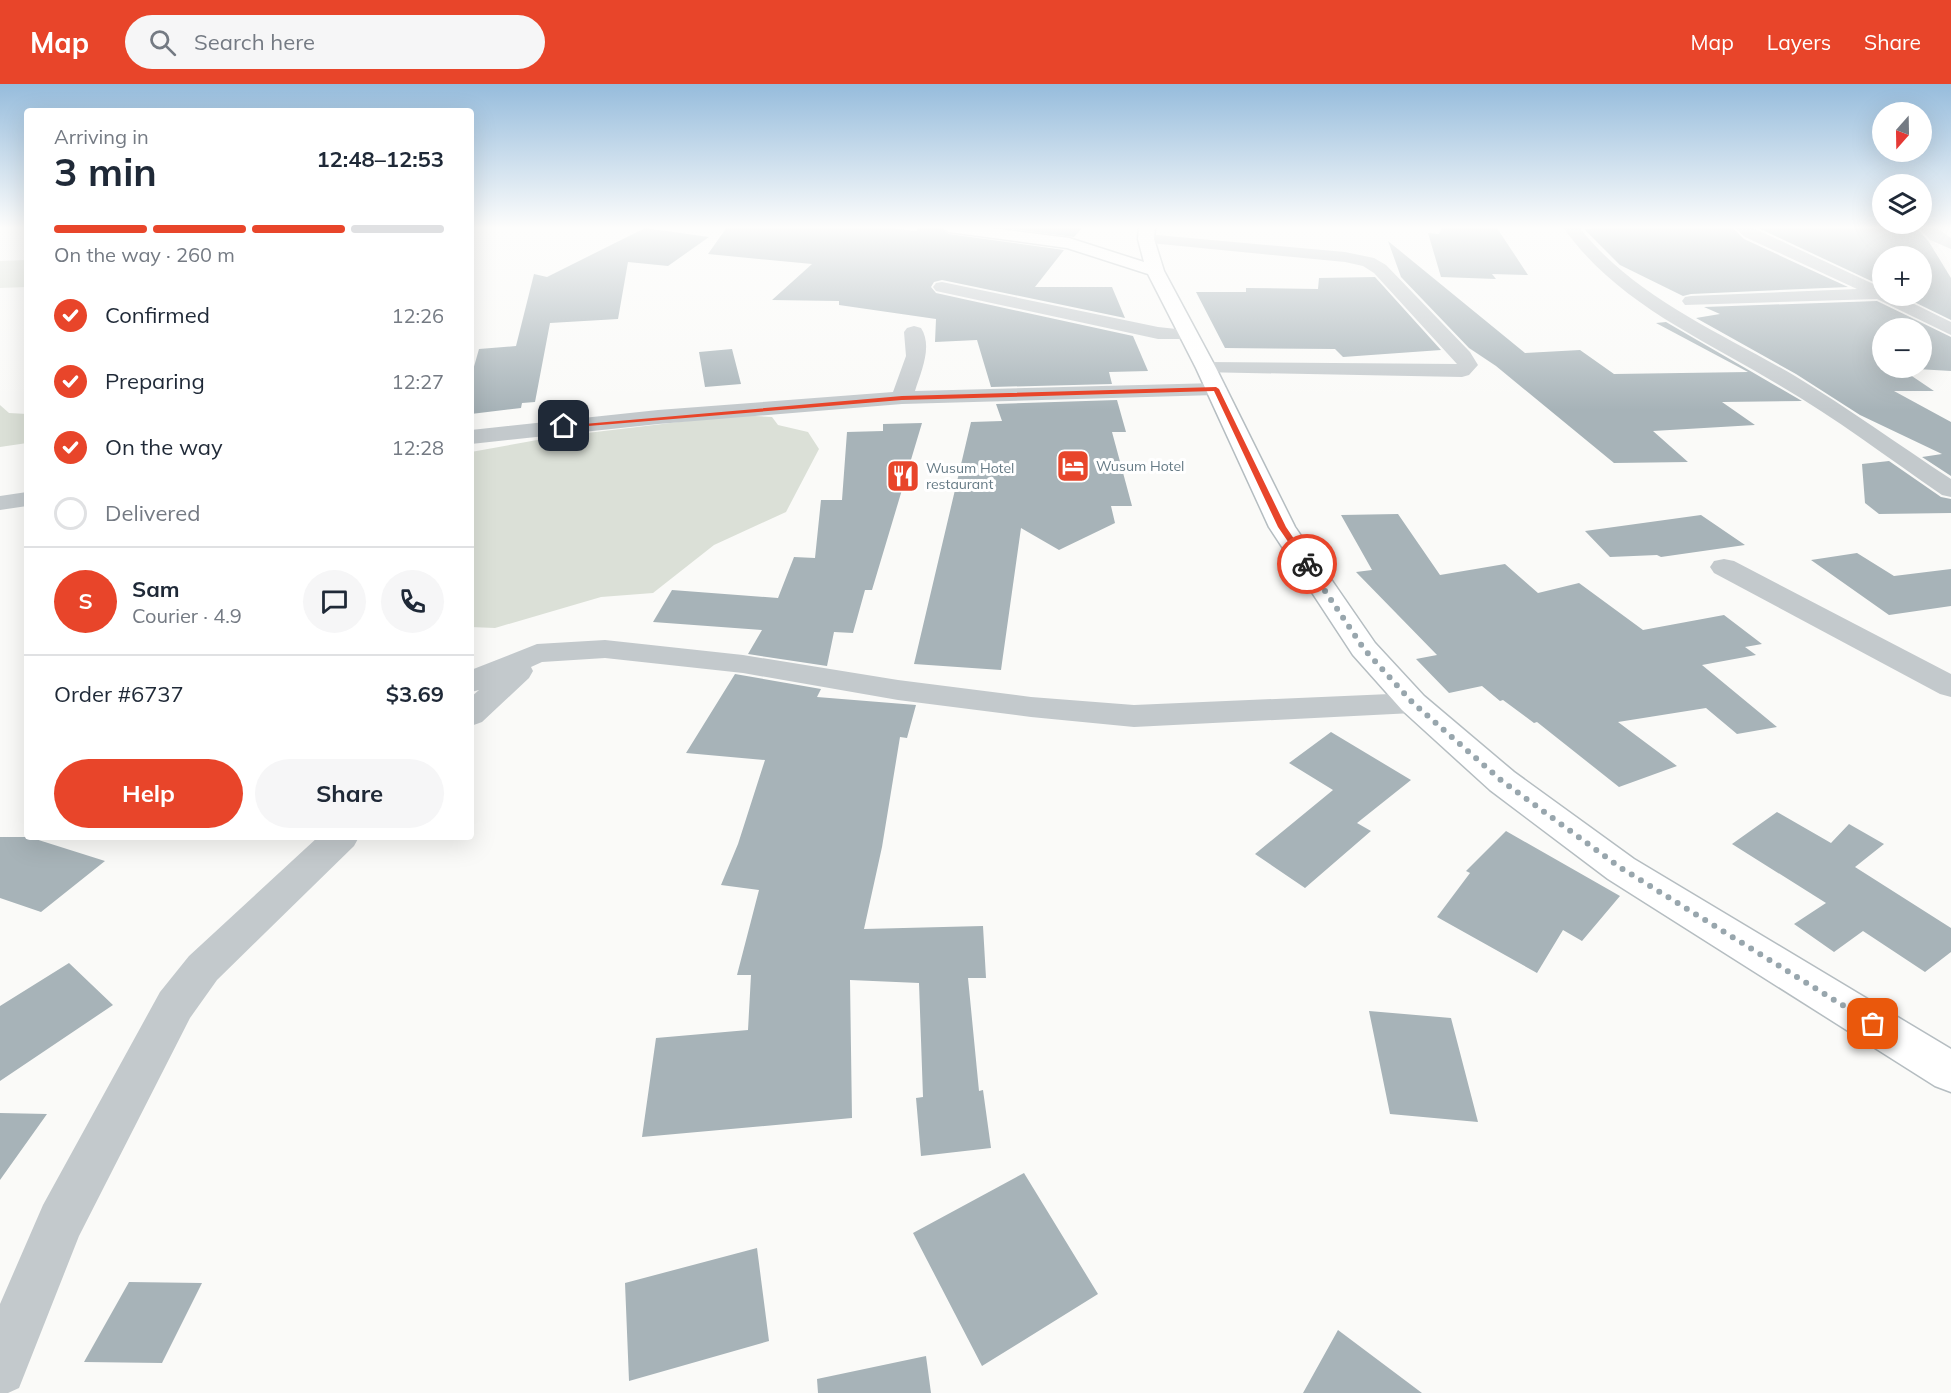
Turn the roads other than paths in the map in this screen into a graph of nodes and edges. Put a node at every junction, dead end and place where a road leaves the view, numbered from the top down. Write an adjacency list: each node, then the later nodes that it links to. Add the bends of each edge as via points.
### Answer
1 (952, 288): 10 (street, via 1158,333)
2 (1164, 288): 10 (street)
3 (1398, 288): 11 (street, via 1463,356 1468,365 1462,371)
4 (1632, 288): 14 (street, via 1789,382)
5 (1872, 294): 6 (street)
6 (1691, 301)
7 (1904, 306): 8 (street)
8 (1951, 329)
9 (914, 332): 12 (street, via 916,356)
10 (1188, 335): 11 (street)
11 (1211, 379): 12 (street); 21 (street, via 1282,527 1364,649)
12 (902, 398): 13 (street)
13 (474, 436)
14 (1951, 490)
15 (24, 499): 16 (street)
16 (0, 503)
17 (1724, 567): 20 (street)
18 (537, 653): 19 (street); 21 (street, via 605,649 665,654 898,690 1134,716); 22 (street)
19 (474, 681)
20 (1951, 687)
21 (1413, 703): 24 (street, via 1502,781 1621,868)
22 (474, 712)
23 (338, 840): 25 (street, via 203,968 175,1005 60,1222)
24 (1951, 1072)
25 (0, 1369)

